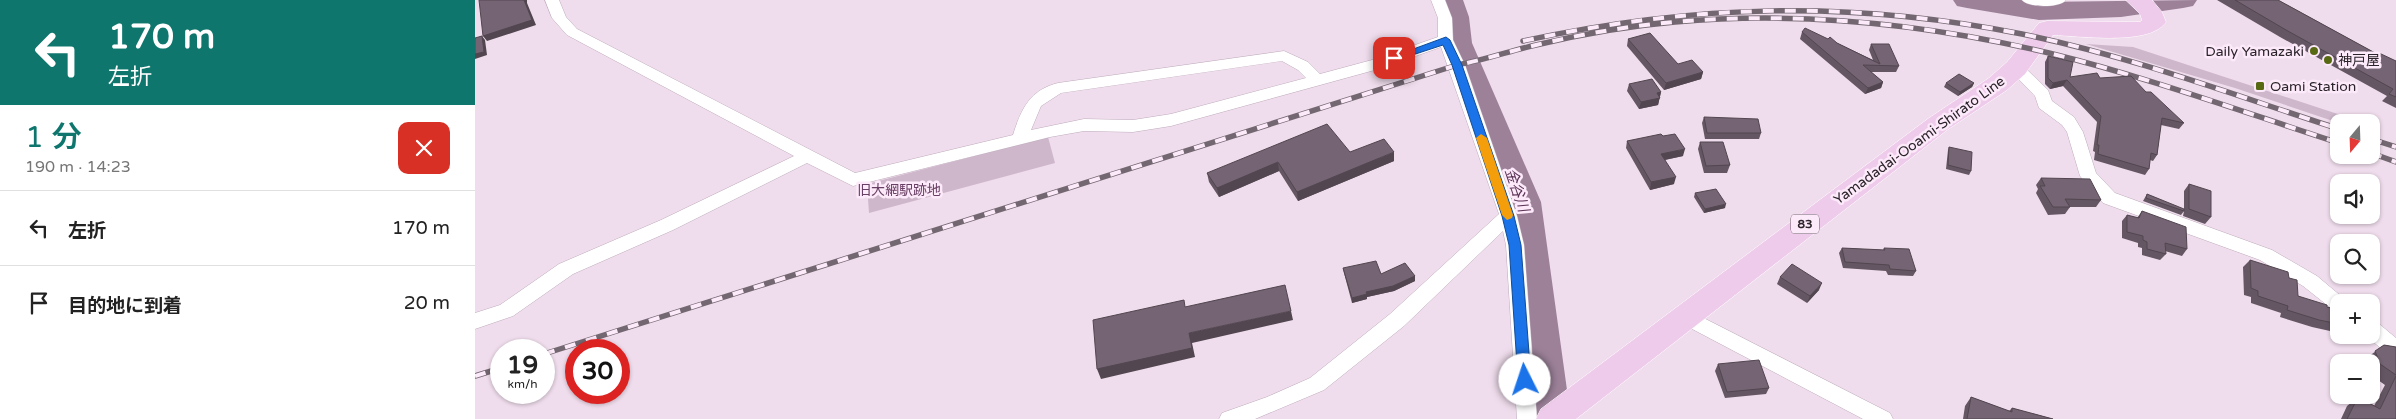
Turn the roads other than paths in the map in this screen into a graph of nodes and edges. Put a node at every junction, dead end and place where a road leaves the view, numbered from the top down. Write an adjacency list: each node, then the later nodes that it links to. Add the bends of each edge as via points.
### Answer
1 (552, 0): 10 (street, via 556,15 573,32)
2 (1438, 0): 6 (street, via 1445,18)
3 (2029, 0): 4 (street)
4 (2059, 0)
5 (2137, 0): 7 (main road, Yamadadai-Ooami-Shirato Line / 83, via 2154,16 2154,22 2148,27 2139,30 2047,28)
6 (1446, 40): 8 (street); 11 (street)
7 (2016, 68): 12 (street, via 2042,94 2045,104 2068,121 2075,132 2088,176 2109,198 2266,255); 13 (main road, Yamadadai-Ooami-Shirato Line / 83)
8 (1317, 81): 9 (street, via 1171,120 1133,126 1085,125); 9 (street, via 1303,66 1284,56 1058,88 1039,97 1028,113)
9 (1020, 139): 10 (street, via 853,180)
10 (808, 156): 14 (street, via 667,225 566,268 506,311)
11 (1508, 216): 17 (street, via 1397,320 1317,384); 18 (street, via 1515,245)
12 (2330, 297)
13 (1684, 316): 19 (main road, Yamadadai-Ooami-Shirato Line / 83); 20 (street)
14 (475, 321)
15 (2380, 336): 16 (street)
16 (2396, 349)
17 (1229, 419)
18 (1527, 419)
19 (1551, 419)
20 (1883, 419)

